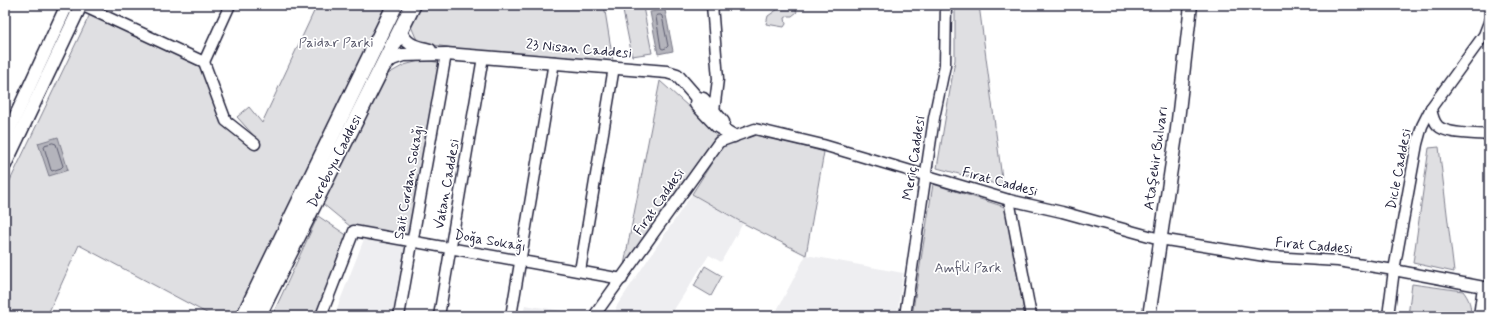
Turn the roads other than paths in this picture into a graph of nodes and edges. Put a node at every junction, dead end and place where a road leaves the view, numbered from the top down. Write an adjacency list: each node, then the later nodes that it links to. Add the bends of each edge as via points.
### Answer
1 (67, 5): 22 (street)
2 (81, 5): 13 (street); 24 (street)
3 (230, 5): 13 (street)
4 (395, 5): 36 (main road, Dereboyu Caddesi)
5 (413, 5): 10 (main road, Dereboyu Caddesi)
6 (712, 5): 19 (street, via 718,79)
7 (946, 5): 25 (street, Meriç Caddesi, via 945,65)
8 (1191, 5): 27 (street, Ataşehir Bulvarı, via 1177,129)
9 (1489, 22): 18 (street, Dicle Caddesi, via 1484,35)
10 (400, 31): 11 (street, via 405,41 416,47); 16 (main road, Dereboyu Caddesi)
11 (446, 54): 12 (street, 23 Nisan Caddesi); 16 (street, via 403,55 392,59); 28 (street, Sait Cordan Sokağı)
12 (483, 57): 14 (street, 23 Nisan Caddesi); 29 (street, Vatan Caddesi)
13 (204, 62): 23 (street, via 226,121)
14 (554, 62): 15 (street, 23 Nisan Caddesi); 30 (street)
15 (614, 67): 17 (street, 23 Nisan Caddesi, via 677,75); 32 (street)
16 (381, 69): 37 (main road, Dereboyu Caddesi)
17 (697, 98): 19 (street, via 704,99); 21 (street, via 696,104 717,126)
18 (1431, 108): 20 (street, via 1435,122 1447,131); 31 (street, Dicle Caddesi, via 1417,144)
19 (714, 111): 21 (street)
20 (1489, 135)
21 (734, 136): 25 (street, Fırat Caddesi, via 755,129 823,145); 33 (street, Fırat Caddesi, via 719,142)
22 (5, 139)
23 (255, 144)
24 (5, 165)
25 (925, 175): 26 (street, Fırat Caddesi); 42 (street, Meriç Caddesi)
26 (1009, 200): 27 (street, Fırat Caddesi); 43 (street)
27 (1160, 239): 31 (street, Fırat Caddesi, via 1271,257 1338,262); 44 (street, Ataşehir Bulvarı)
28 (412, 242): 29 (street, Doğa Sokağı); 38 (street, Doğa Sokağı, via 354,231); 39 (street, Sait Cordan Sokağı)
29 (450, 248): 30 (street, Doğa Sokağı); 40 (street, Vatan Caddesi)
30 (520, 261): 32 (street, Doğa Sokağı); 41 (street)
31 (1394, 270): 34 (street, Fırat Caddesi); 45 (street, Dicle Caddesi)
32 (580, 271): 33 (street, Doğa Sokağı)
33 (622, 279): 35 (street, Fırat Caddesi)
34 (1486, 288): 46 (street)
35 (597, 315)
36 (244, 316)
37 (258, 316)
38 (321, 316)
39 (399, 316)
40 (439, 316)
41 (510, 316)
42 (905, 316)
43 (1031, 316)
44 (1149, 316)
45 (1388, 316)
46 (1479, 316)

